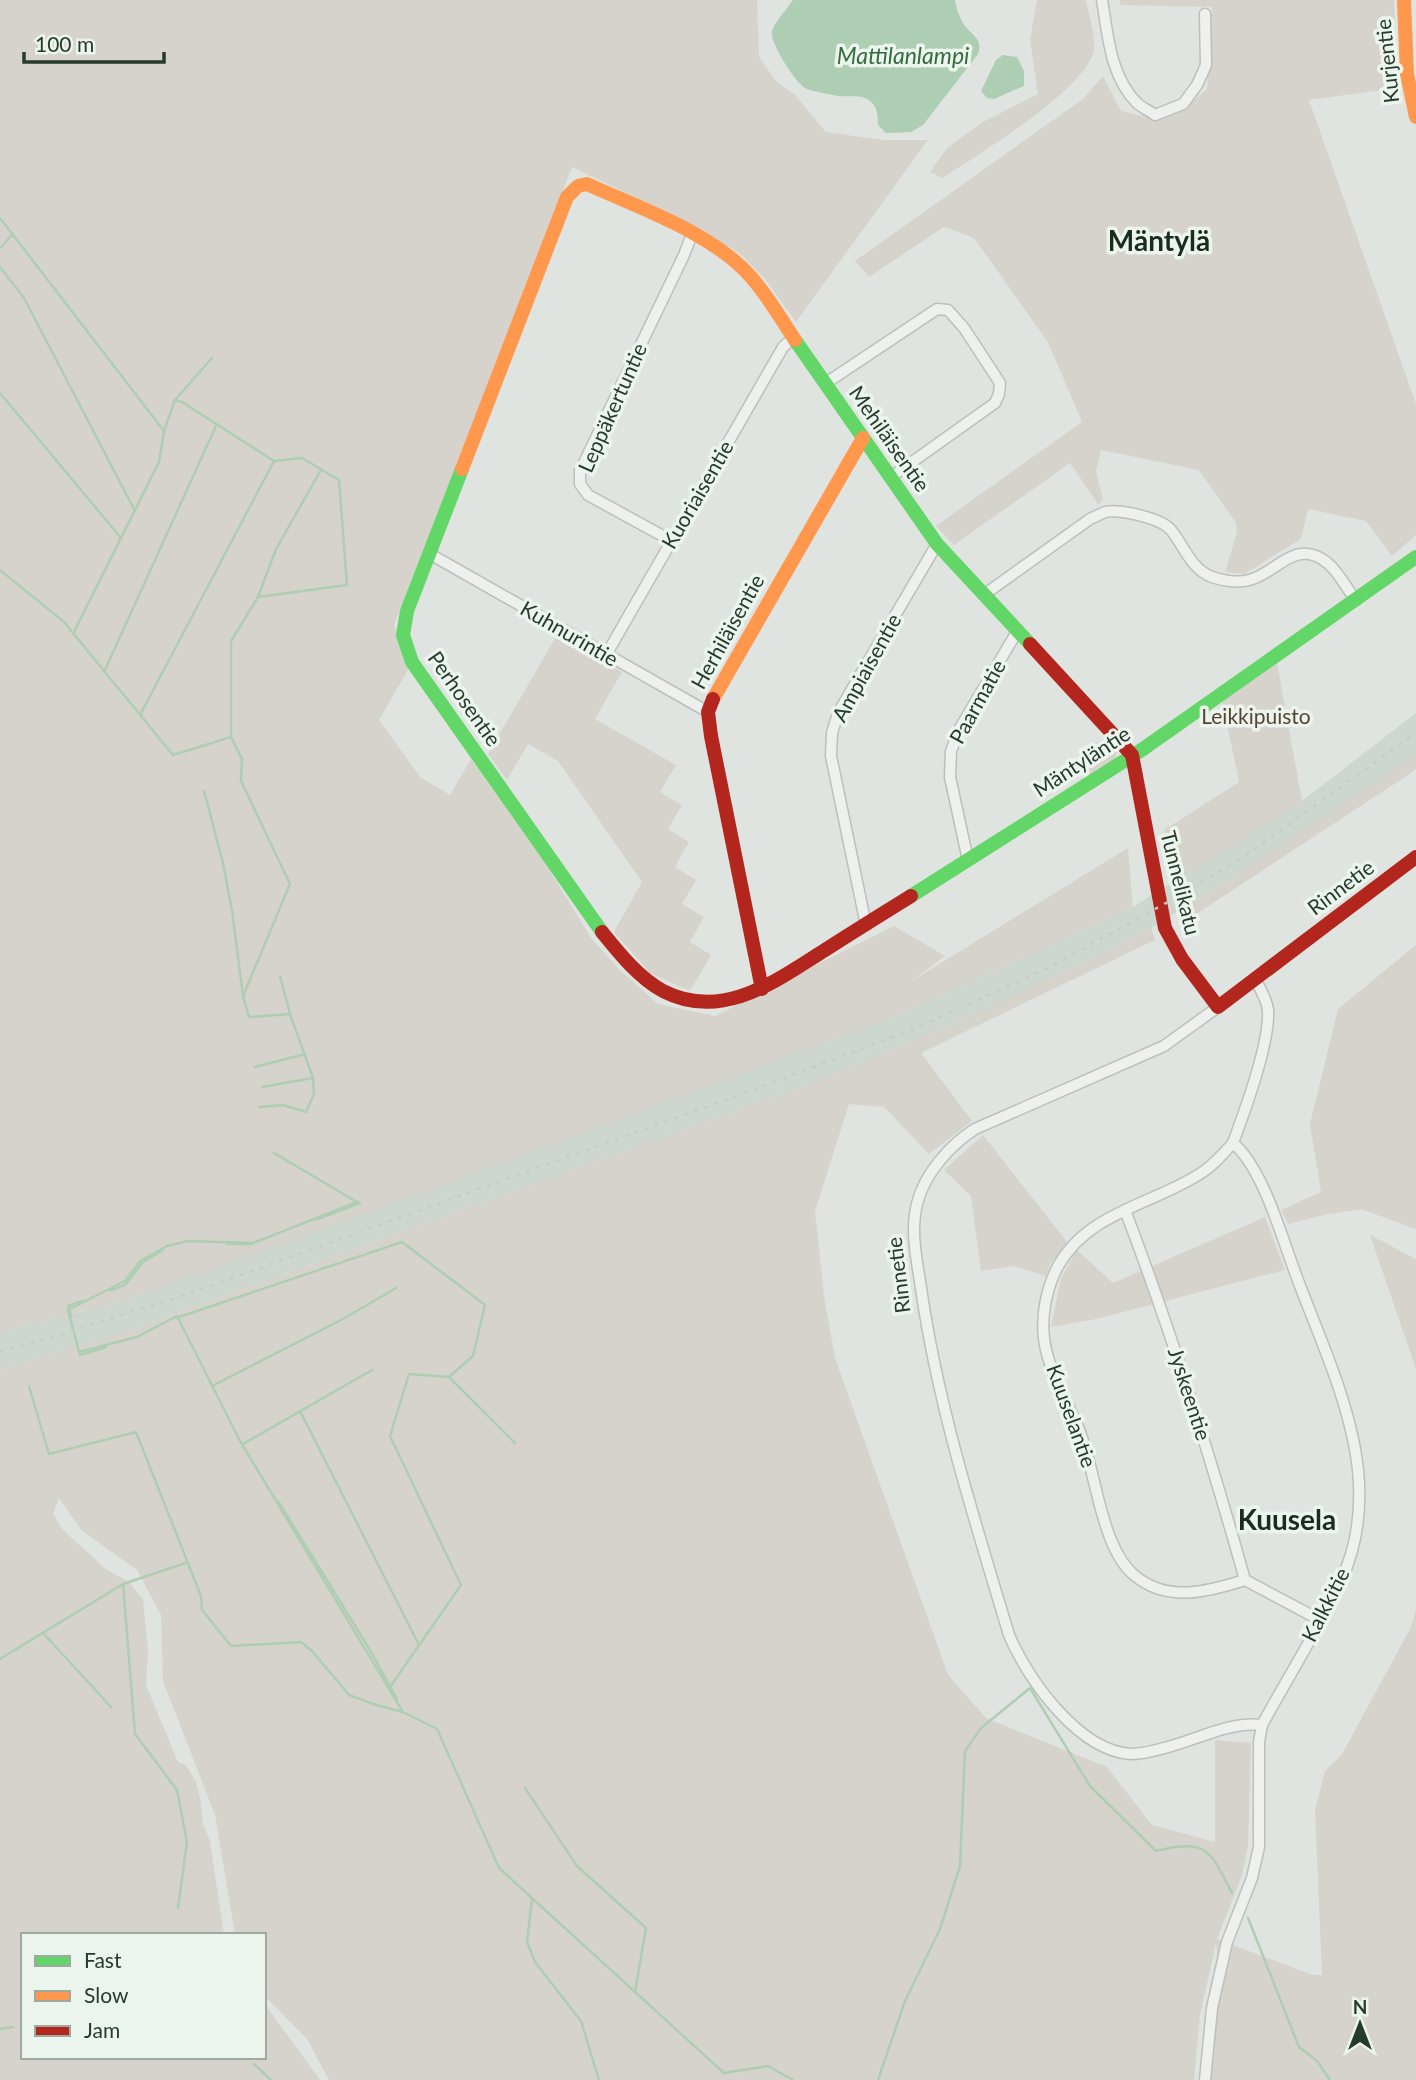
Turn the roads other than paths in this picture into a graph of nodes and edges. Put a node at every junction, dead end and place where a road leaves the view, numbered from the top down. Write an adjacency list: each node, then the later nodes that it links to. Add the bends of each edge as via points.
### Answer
1 (1102, 0): 3 (street, via 1113,62 1137,103 1155,116 1183,104 1197,85 1206,65)
2 (1404, 0): 4 (street, Kurjentie, via 1406,75)
3 (1205, 14)
4 (1416, 117)
5 (587, 184): 6 (street, Mehiläisentie); 13 (street, Perhosentie, via 567,197)
6 (692, 234): 7 (street, Mehiläisentie, via 719,249 751,277); 11 (street, Leppäkertuntie, via 580,471 580,484 588,495)
7 (793, 338): 8 (street, Mehiläisentie); 11 (street, Kuoriaisentie, via 783,347)
8 (826, 383): 9 (street, Mehiläisentie); 10 (street, via 937,309 948,310 964,328 1000,383 995,403)
9 (863, 438): 10 (street, Mehiläisentie); 19 (street, Herhiläisentie)
10 (891, 477): 12 (street, Mehiläisentie)
11 (672, 541): 18 (street, Kuoriaisentie)
12 (937, 544): 15 (street, Mehiläisentie); 23 (street, Ampiaisentie, via 838,713 832,733 831,756)
13 (430, 554): 18 (street, Kuhnurintie); 25 (street, Perhosentie, via 402,635 412,662 608,937 638,973 663,990 692,1000 723,1001)
14 (1416, 557): 16 (street, Mäntyläntie)
15 (985, 594): 16 (street, via 1090,519 1118,512 1169,527 1196,568 1212,577 1248,581 1293,554 1306,553 1332,568); 17 (street, Mehiläisentie)
16 (1356, 600): 20 (street, Mäntyläntie)
17 (1018, 630): 20 (street, Mehiläisentie); 22 (street, Paarmatie, via 951,751 950,777)
18 (606, 655): 19 (street, Kuhnurintie)
19 (708, 712): 25 (street, Herhiläisentie)
20 (1132, 755): 22 (street, Mäntyläntie); 26 (street, Tunnelikatu, via 1165,928 1183,962)
21 (1416, 857): 24 (street, Rinnetie)
22 (968, 860): 23 (street, Mäntyläntie)
23 (866, 925): 25 (street, Mäntyläntie)
24 (1255, 979): 26 (street, Rinnetie); 27 (street, via 1268,1008 1266,1030)
25 (762, 989)
26 (1218, 1007): 31 (street, Rinnetie, via 1164,1046 962,1138 928,1176 917,1202 914,1231 939,1390 1009,1635 1035,1684 1086,1737 1131,1754 1247,1723)
27 (1233, 1143): 28 (street, Kuuselantie, via 1198,1175); 30 (street, Kalkkitie, via 1252,1163 1281,1235 1352,1427 1359,1462 1360,1494 1351,1553)
28 (1125, 1210): 29 (street, Jyskeentie, via 1201,1431); 29 (street, Kuuselantie, via 1087,1231 1057,1268 1045,1308 1049,1358 1081,1434 1110,1538 1133,1574 1154,1589 1184,1594)
29 (1245, 1580): 30 (street)
30 (1320, 1620): 31 (street, Kalkkitie)
31 (1262, 1725): 32 (street, Kalkkitie, via 1259,1847 1227,1942 1210,2019)
32 (1205, 2080)

